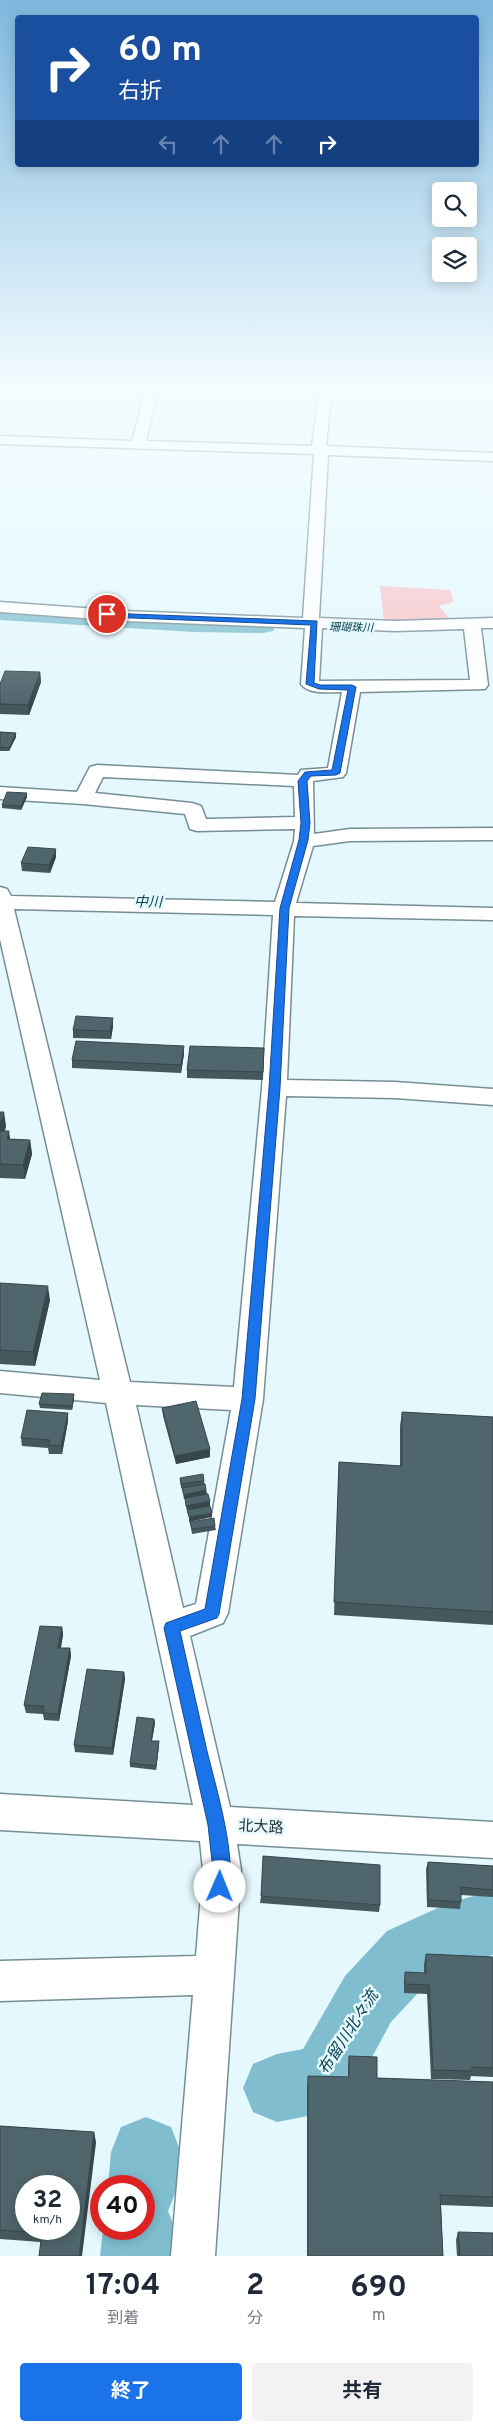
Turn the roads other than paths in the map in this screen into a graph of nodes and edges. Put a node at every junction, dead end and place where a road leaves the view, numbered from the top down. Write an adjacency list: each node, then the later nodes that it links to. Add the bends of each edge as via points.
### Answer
1 (318, 493): 4 (street)
2 (0, 607): 4 (street, via 125,616)
3 (472, 622): 4 (street, via 395,626); 5 (street); 6 (street, via 479,685)
4 (313, 623): 6 (street, via 310,684)
5 (493, 623)
6 (352, 687): 7 (street, via 336,773 308,774)
7 (303, 781): 9 (street, via 97,771); 10 (street)
8 (0, 793): 9 (street)
9 (84, 798): 10 (street, via 192,809 197,825)
10 (304, 832): 11 (street, via 350,835); 13 (street)
11 (493, 834)
12 (1, 899): 13 (street); 18 (street)
13 (284, 908): 14 (street); 15 (street)
14 (493, 914)
15 (274, 1088): 16 (street, via 395,1090); 19 (street)
16 (493, 1097)
17 (0, 1382): 18 (street)
18 (118, 1393): 19 (street); 20 (street)
19 (248, 1399): 20 (street, via 212,1614)
20 (171, 1628): 22 (street)
21 (0, 1812): 22 (street, 北大路)
22 (216, 1825): 23 (street, 北大路); 24 (street, via 222,1870)
23 (493, 1840)
24 (214, 1975): 25 (street); 26 (street)
25 (0, 1981)
26 (193, 2256)

